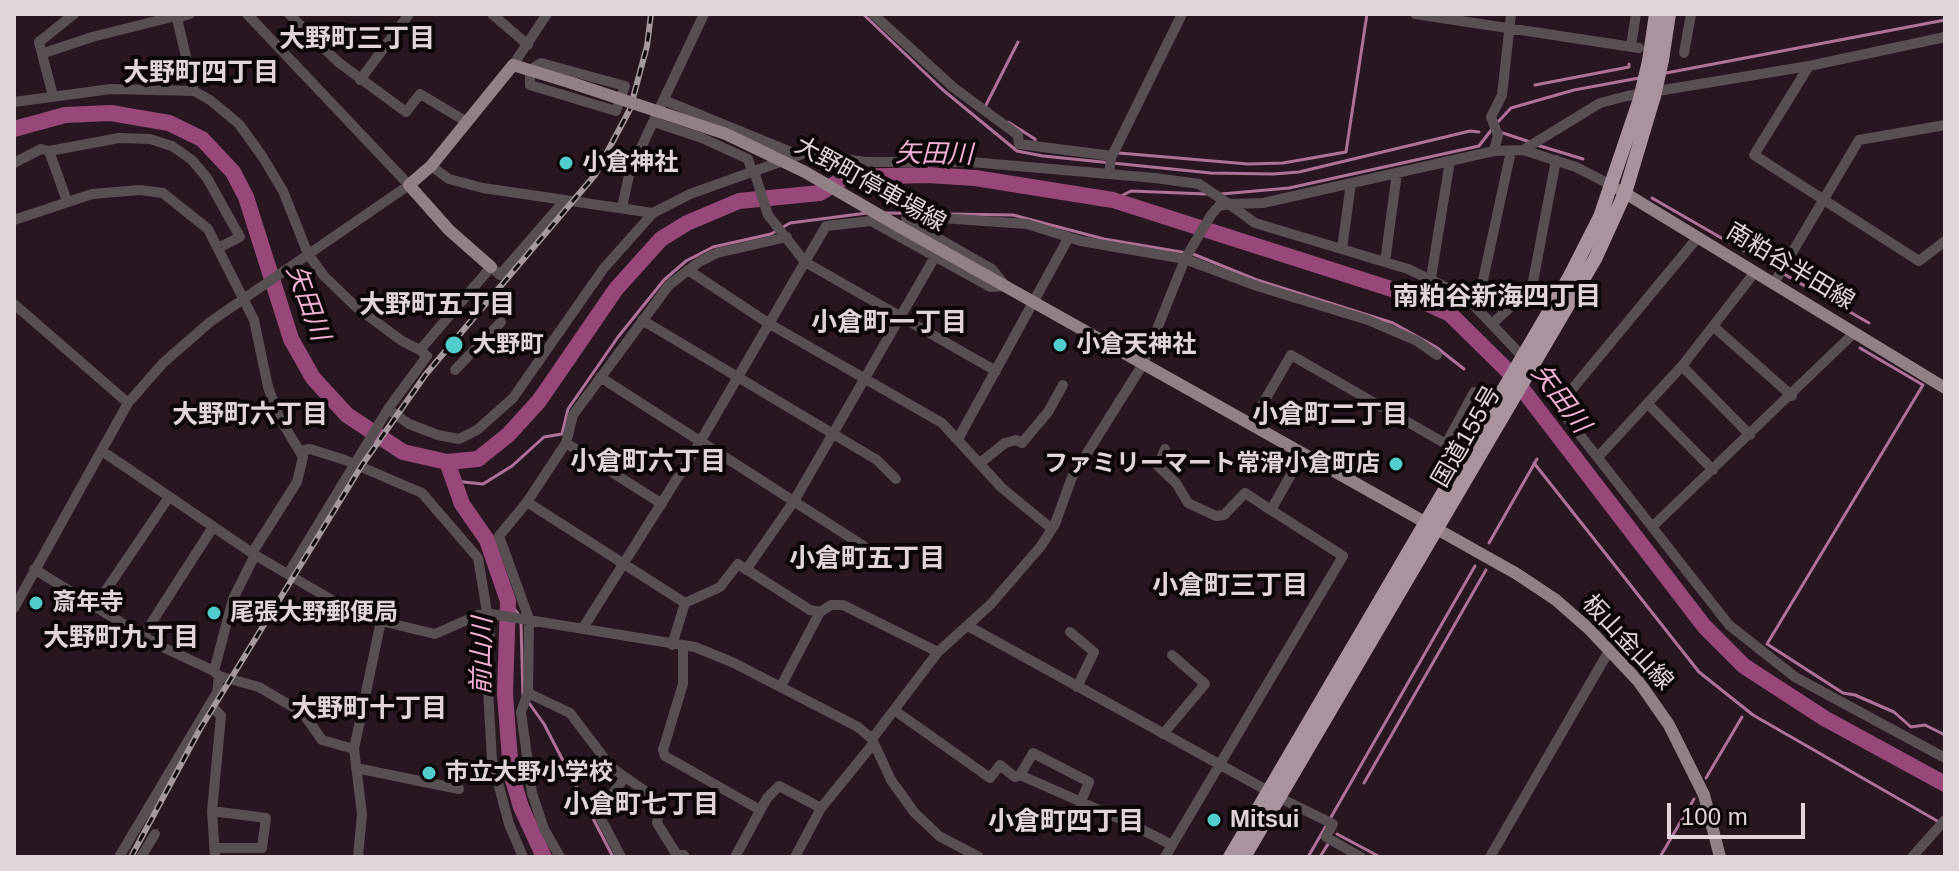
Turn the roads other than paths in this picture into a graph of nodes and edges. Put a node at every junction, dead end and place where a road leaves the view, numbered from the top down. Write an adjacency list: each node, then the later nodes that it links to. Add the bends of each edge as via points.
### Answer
1 (74, 14): 21 (street, via 39,42)
2 (190, 14): 17 (street)
3 (247, 14): 48 (street)
4 (289, 14): 27 (street)
5 (409, 14): 27 (street)
6 (492, 14): 20 (street)
7 (547, 14): 20 (street)
8 (704, 14): 30 (street)
9 (1182, 14): 43 (street)
10 (1415, 14): 18 (street)
11 (1511, 14): 18 (street)
12 (1636, 14): 18 (street, via 1635,47)
13 (1656, 14): 23 (highway, 国道155号)
14 (1669, 14): 23 (highway, 国道155号)
15 (1691, 14): 22 (street)
16 (875, 15): 43 (street, via 954,88 1018,135 1019,144)
17 (176, 16): 21 (street); 28 (street)
18 (1509, 28): 37 (street, via 1502,95 1491,117 1498,135)
19 (1945, 37): 25 (street)
20 (528, 45): 24 (street)
21 (44, 53): 29 (street)
22 (1684, 53)
23 (1656, 60): 49 (highway, 国道155号, bridge)
24 (513, 65): 26 (main road, 大野町停車場線); 32 (main road)
25 (1809, 66): 35 (street, via 1600,103); 50 (street, via 1754,155)
26 (530, 70): 26 (street, via 541,63 625,86 616,111 530,85); 74 (main road, 大野町停車場線, bridge, via 726,134 805,172)
27 (360, 80): 32 (street, via 406,112 420,94)
28 (194, 91): 29 (street, via 111,89); 63 (street, via 227,112 258,150 283,191)
29 (53, 96): 31 (street)
30 (666, 101): 33 (street); 39 (street)
31 (14, 102)
32 (467, 122): 44 (main road)
33 (654, 122): 45 (street, via 748,159); 54 (street, via 630,171)
34 (1945, 125): 50 (street, via 1859,140)
35 (1523, 150): 38 (street); 40 (street)
36 (49, 151): 42 (street, via 41,149); 51 (street); 61 (street, via 119,138 150,139 181,151 207,178 240,237)
37 (1494, 151): 38 (street); 41 (street)
38 (1511, 151): 78 (street)
39 (798, 155): 43 (street, via 865,162); 45 (street)
40 (1556, 160): 49 (street); 84 (street, via 1532,287)
41 (1450, 161): 46 (street); 72 (street)
42 (14, 163)
43 (1110, 164): 53 (street, via 1199,184)
44 (431, 166): 48 (main road); 52 (street, via 449,179 483,188)
45 (754, 173): 55 (street, via 690,194); 57 (street, via 764,207)
46 (1397, 173): 47 (street); 67 (street)
47 (1351, 183): 53 (street, via 1263,203); 62 (street)
48 (409, 185): 63 (street); 69 (main road)
49 (1618, 189): 59 (main road, 南粕谷半田線); 90 (highway, 国道155号)
50 (1823, 198): 60 (street, via 1919,261); 73 (street)
51 (67, 201): 56 (street); 61 (street, via 121,191 163,193 208,229)
52 (564, 201): 54 (street); 69 (street, via 500,275)
53 (1229, 204): 62 (street, via 1255,223); 65 (street, via 1211,215)
54 (622, 207): 55 (street)
55 (653, 213): 104 (street, via 604,268 513,398 477,430 459,439 438,435)
56 (14, 220)
57 (787, 237): 66 (street); 70 (street, via 717,253)
58 (1069, 237): 65 (street); 74 (street, via 1027,224 906,219 992,269); 76 (street)
59 (1698, 237): 71 (main road, 南粕谷半田線); 103 (street)
60 (1944, 245)
61 (218, 248): 75 (street)
62 (1342, 249): 67 (street)
63 (308, 254): 68 (street); 87 (street, via 348,300)
64 (936, 255): 66 (street, via 871,221 826,226); 74 (street, via 990,287); 80 (street)
65 (1186, 258): 88 (street, via 1368,320); 89 (street)
66 (805, 262): 80 (street); 83 (street)
67 (1385, 262): 72 (street)
68 (292, 266): 75 (street); 79 (street)
69 (491, 267): 87 (street)
70 (688, 270): 81 (street); 83 (street)
71 (1755, 272): 73 (main road, 南粕谷半田線); 85 (street)
72 (1431, 278): 78 (street)
73 (1774, 283): 86 (main road, 南粕谷半田線)
74 (1005, 286): 76 (main road, 大野町停車場線)
75 (248, 297): 101 (street, via 186,340); 113 (street, via 273,402)
76 (1034, 301): 89 (main road, 大野町停車場線); 93 (street)
77 (14, 304): 101 (street)
78 (1477, 308): 84 (street)
79 (304, 310)
80 (901, 316): 93 (street); 96 (street)
81 (642, 320): 94 (street); 95 (street)
82 (501, 322): 92 (street)
83 (768, 323): 94 (street); 96 (street)
84 (1493, 323): 90 (street)
85 (1713, 326): 91 (street); 100 (street)
86 (1854, 333): 98 (main road, 南粕谷半田線); 100 (street)
87 (420, 350): 104 (street, via 427,356)
88 (1437, 355)
89 (1143, 364): 105 (main road, 大野町停車場線); 128 (street, via 1072,477)
90 (1527, 364): 103 (street); 126 (highway, 国道155号)
91 (1682, 366): 102 (street); 107 (street)
92 (455, 370)
93 (996, 371): 108 (street)
94 (737, 376): 106 (street); 109 (street)
95 (600, 377): 109 (street); 110 (street, via 573,415)
96 (865, 378): 106 (street); 108 (street, via 942,423)
97 (1063, 385): 117 (street, via 1022,443 1005,443)
98 (1945, 388)
99 (1474, 392): 105 (street, via 1446,444 1291,355)
100 (1792, 396): 107 (street)
101 (128, 403): 112 (street)
102 (1648, 404): 115 (street); 118 (street)
103 (1559, 405): 115 (street)
104 (388, 409): 116 (street)
105 (1251, 424): 114 (main road, 大野町停車場線)
106 (831, 434): 119 (street, via 877,460); 121 (street)
107 (1750, 435): 118 (street)
108 (958, 439): 117 (street)
109 (700, 442): 121 (street); 123 (street)
110 (566, 443): 122 (street); 123 (street)
111 (1165, 449): 124 (street, via 1158,466 1188,503 1224,515 1245,493)
112 (102, 451): 120 (street); 132 (street)
113 (301, 451): 116 (street); 129 (street, via 297,482)
114 (1303, 453): 124 (street); 126 (main road, 大野町停車場線)
115 (1598, 457): 127 (street)
116 (354, 463): 134 (street); 139 (street, via 429,499 478,558)
117 (980, 463): 128 (street, via 1016,502)
118 (1713, 470): 127 (street)
119 (896, 479)
120 (169, 497): 125 (street); 136 (street)
121 (794, 501): 130 (street); 133 (street)
122 (527, 502): 131 (street); 140 (street, via 499,536)
123 (662, 504): 131 (street)
124 (1271, 510): 160 (street, via 1343,556)
125 (213, 527): 129 (street); 145 (street)
126 (1431, 527): 147 (main road, 板山金山線, via 1556,600); 165 (highway, 国道155号)
127 (1652, 527): 159 (street, via 1748,643 1795,677)
128 (1052, 529): 142 (street, via 1023,569)
129 (254, 554): 134 (street); 150 (street, via 233,599)
130 (887, 561)
131 (623, 564): 135 (street); 143 (street)
132 (34, 569): 136 (street); 137 (street)
133 (746, 570): 135 (street, via 738,564 720,587); 138 (street)
134 (288, 574): 141 (street)
135 (685, 603): 146 (street)
136 (96, 605): 145 (street)
137 (14, 608)
138 (820, 612): 148 (street, via 843,605); 151 (street)
139 (489, 614): 140 (street); 141 (street, via 435,634); 178 (street, via 492,760)
140 (527, 618): 143 (street); 153 (street)
141 (381, 621): 158 (street)
142 (968, 626): 148 (street); 152 (street)
143 (583, 628): 146 (street)
144 (1070, 632): 152 (street, via 1094,652)
145 (143, 636): 150 (street)
146 (678, 645): 151 (street, via 719,656); 168 (street, via 683,684 665,756)
147 (1610, 649): 188 (street); 189 (main road, 板山金山線, via 1685,750 1704,795)
148 (938, 652): 155 (street)
149 (1172, 655): 156 (street, via 1205,684)
150 (216, 674): 154 (street, via 217,693); 158 (street, via 259,687 303,713 322,740)
151 (781, 686): 157 (street, via 856,726)
152 (1077, 687): 156 (street)
153 (528, 693): 163 (street, via 570,713 611,767); 179 (street, via 521,712 532,793)
154 (210, 704): 169 (street, via 221,716 222,729); 175 (street)
155 (894, 710): 157 (street); 162 (street, via 990,778 1000,765 1015,777)
156 (1163, 734): 160 (street)
157 (872, 741): 167 (street); 183 (street, via 914,812 939,836)
158 (354, 749): 161 (street)
159 (1945, 758)
160 (1220, 765): 165 (street); 172 (street)
161 (356, 768): 164 (street); 177 (street, via 362,814)
162 (1020, 775): 166 (street); 166 (street, via 1033,753 1089,782)
163 (625, 777): 174 (street, via 661,802 657,823 677,855); 180 (street, via 598,813)
164 (459, 789)
165 (1273, 794): 185 (highway, 国道155号); 186 (highway, 国道155号); 187 (street, via 1328,822 1326,837)
166 (1080, 804): 172 (street)
167 (821, 808): 168 (street, via 781,786); 182 (street)
168 (760, 810): 181 (street)
169 (212, 811): 173 (street); 173 (street, via 266,818 262,848)
170 (1945, 820): 190 (street)
171 (155, 834): 176 (street)
172 (1172, 845): 184 (street)
173 (215, 852)
174 (684, 855)
175 (119, 857)
176 (141, 857)
177 (358, 857)
178 (523, 857)
179 (560, 857)
180 (621, 857)
181 (735, 857)
182 (795, 857)
183 (979, 857)
184 (1165, 857)
185 (1230, 857)
186 (1244, 857)
187 (1361, 857)
188 (1490, 857)
189 (1720, 857)
190 (1912, 857)

